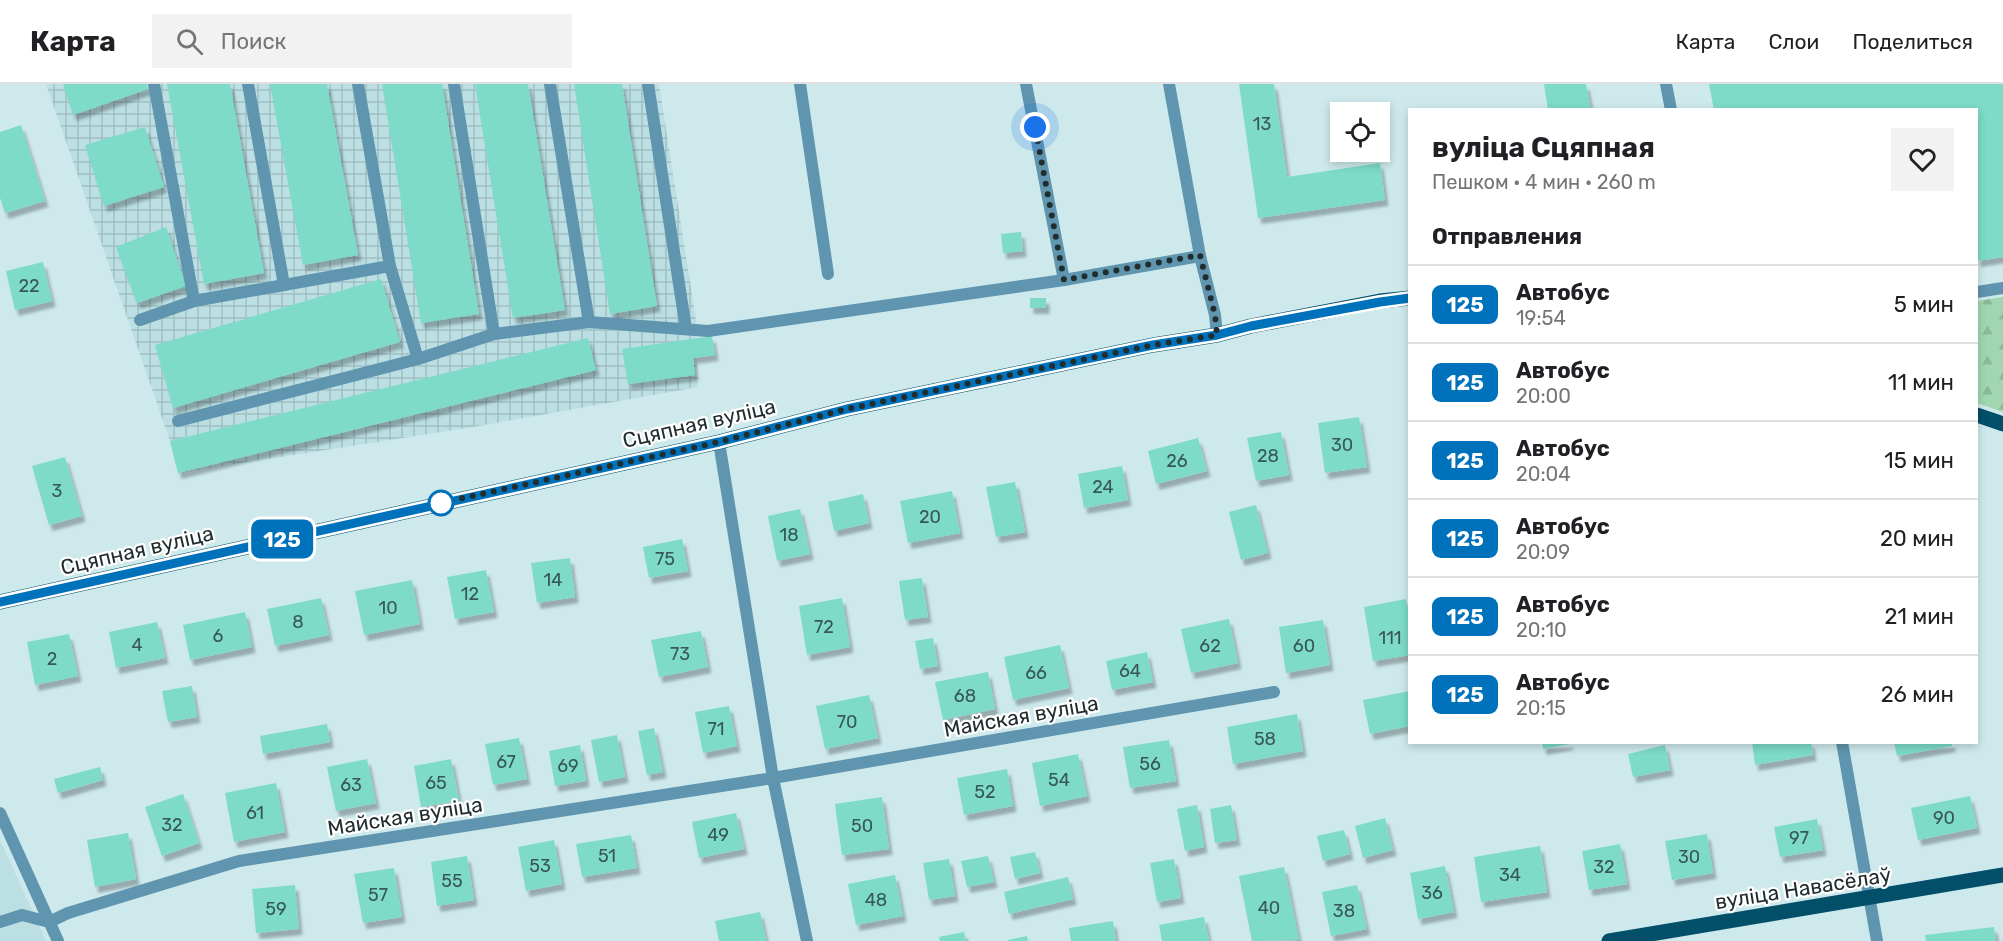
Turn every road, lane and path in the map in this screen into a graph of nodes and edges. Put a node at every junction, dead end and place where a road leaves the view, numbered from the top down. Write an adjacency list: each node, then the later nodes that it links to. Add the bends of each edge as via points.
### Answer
1 (154, 84): 20 (street)
2 (248, 84): 16 (street)
3 (358, 84): 13 (street)
4 (454, 84): 24 (street)
5 (550, 84): 22 (street)
6 (648, 84): 23 (street)
7 (800, 84): 14 (street)
8 (1026, 84): 15 (street)
9 (1169, 84): 12 (street)
10 (1666, 84): 11 (street)
11 (1671, 108)
12 (1200, 255): 15 (street); 25 (street)
13 (390, 266): 16 (street); 26 (street)
14 (828, 274)
15 (1064, 280): 23 (street, via 708,331)
16 (284, 285): 20 (street)
17 (2003, 288): 18 (street)
18 (1978, 292)
19 (1408, 298): 25 (main road, Сцяпная вуліца)
20 (194, 302): 21 (street)
21 (140, 320)
22 (589, 322): 23 (street); 24 (street)
23 (686, 329)
24 (494, 334): 26 (street)
25 (1217, 335): 30 (main road, Сцяпная вуліца, via 847,409)
26 (418, 358): 28 (street)
27 (1978, 415): 29 (main road)
28 (178, 421)
29 (2003, 424)
30 (719, 442): 31 (main road, Сцяпная вуліца); 34 (street)
31 (0, 602)
32 (1275, 692): 34 (street, Майская вуліца)
33 (1842, 744): 37 (street)
34 (773, 778): 39 (street, Майская вуліца, via 239,861); 41 (street)
35 (0, 813): 39 (street)
36 (2003, 875): 37 (main road, вуліца Навасёлаў)
37 (1869, 898): 42 (main road, вуліца Навасёлаў); 43 (street)
38 (0, 922): 39 (street, via 22,915)
39 (49, 922): 40 (street)
40 (58, 941)
41 (807, 941)
42 (1609, 941)
43 (1877, 941)

